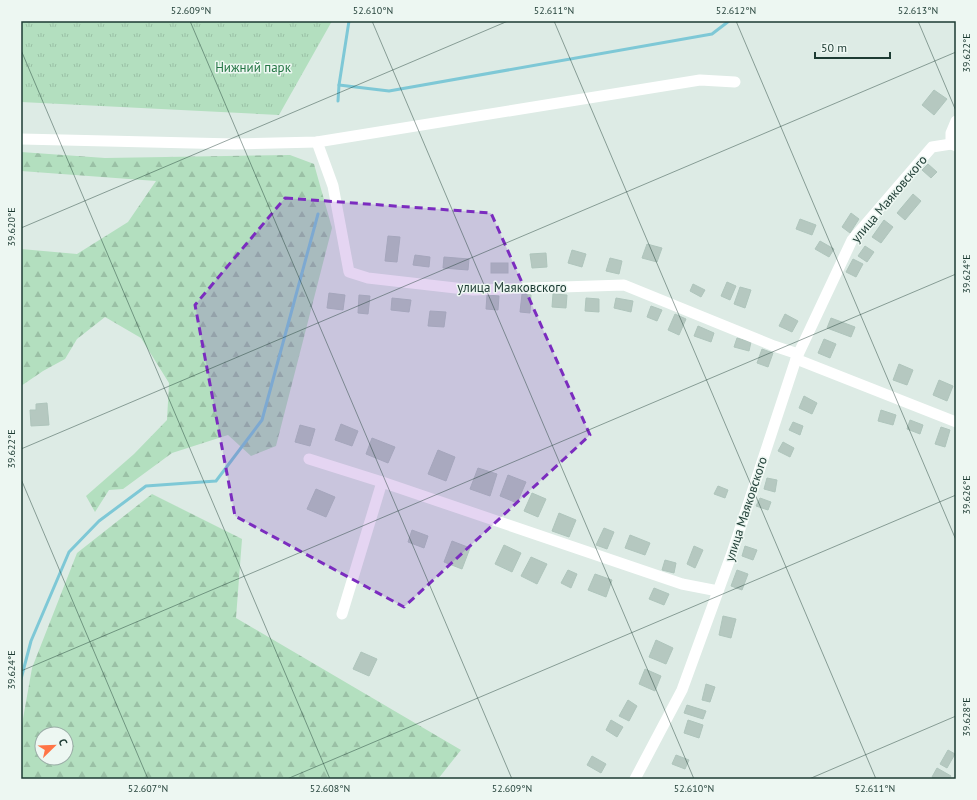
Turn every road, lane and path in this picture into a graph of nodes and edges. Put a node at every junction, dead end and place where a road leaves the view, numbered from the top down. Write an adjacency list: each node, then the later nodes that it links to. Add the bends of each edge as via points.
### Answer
1 (735, 82): 4 (street, via 700,80)
2 (956, 121): 5 (street, улица Маяковского, via 951,134)
3 (21, 139): 4 (street, via 235,144)
4 (317, 142): 6 (street, улица Маяковского, via 333,186 349,272 368,278 473,290 624,285)
5 (953, 145): 6 (street, улица Маяковского, via 932,148 852,240)
6 (797, 356): 7 (street, улица Маяковского); 10 (street, улица Маяковского)
7 (956, 422)
8 (309, 459): 9 (street)
9 (382, 482): 10 (street, via 682,584); 11 (street)
10 (718, 591): 12 (street, улица Маяковского, via 682,690)
11 (342, 614)
12 (635, 779)

